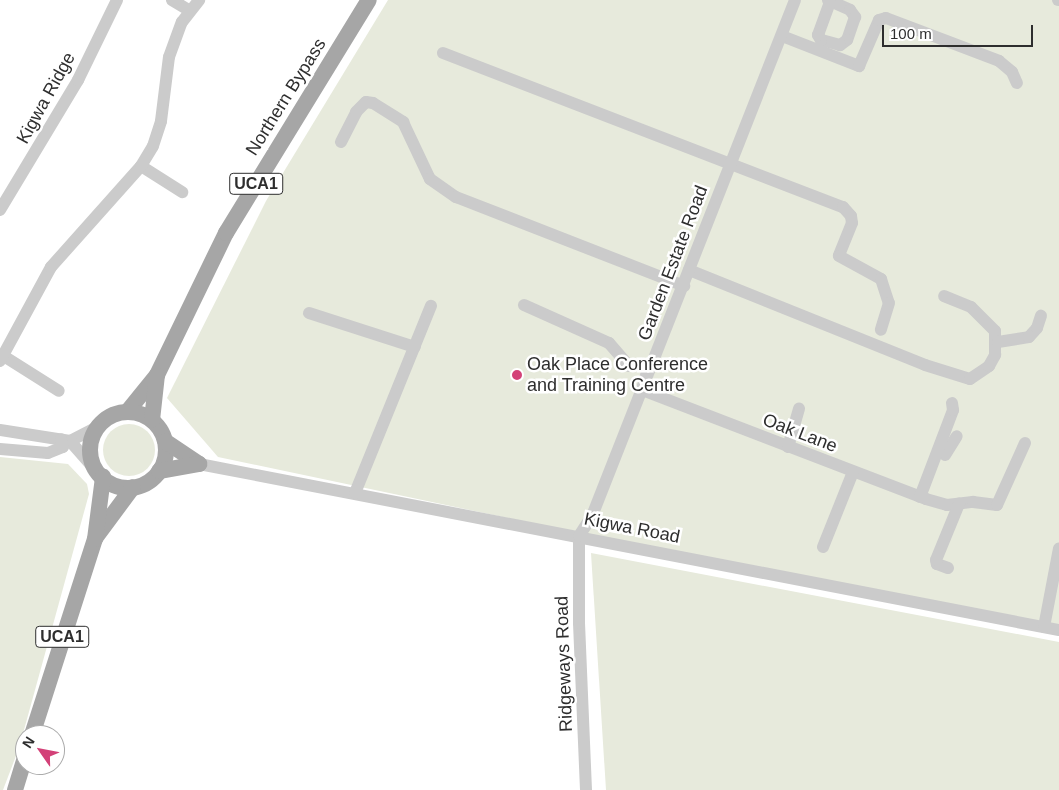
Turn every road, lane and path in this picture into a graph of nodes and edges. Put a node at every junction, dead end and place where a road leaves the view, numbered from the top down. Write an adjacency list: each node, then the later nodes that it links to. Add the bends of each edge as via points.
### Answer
1 (116, 0): 15 (street, Kigwa Ridge, via 78,80)
2 (163, 0): 3 (street)
3 (173, 0): 7 (street)
4 (199, 0): 7 (street)
5 (370, 0): 27 (main road, Northern Bypass / UCA1, via 226,234)
6 (795, 0): 8 (street, Garden Estate Road)
7 (190, 11): 13 (street, via 169,57 161,120 153,146)
8 (782, 36): 10 (street, via 859,66 879,20 886,18 999,61 1012,72); 12 (street, Garden Estate Road)
9 (443, 53): 12 (street)
10 (1017, 83)
11 (341, 142): 17 (street, via 356,112 366,102 373,104 403,122 430,179 456,197)
12 (731, 162): 16 (street, Garden Estate Road); 23 (street, via 843,207 851,216 852,223 839,256 881,279 889,303)
13 (141, 166): 14 (street); 26 (street, via 51,266)
14 (182, 192)
15 (0, 210)
16 (689, 270): 17 (street, Garden Estate Road); 24 (street, via 964,379 989,366)
17 (684, 286): 28 (street, Garden Estate Road)
18 (944, 296): 24 (street, via 971,307 983,317 995,331)
19 (524, 305): 28 (street, via 609,343 630,366 649,364)
20 (431, 306): 25 (street)
21 (309, 313): 25 (street)
22 (1041, 316): 24 (street, via 1029,337)
23 (881, 330)
24 (998, 342)
25 (416, 347): 47 (street)
26 (1, 358): 29 (street)
27 (157, 375): 32 (main road, UCA1); 33 (main road, UCA1)
28 (642, 390): 40 (street, Oak Lane); 50 (street, Garden Estate Road, via 592,516)
29 (59, 391)
30 (952, 402): 48 (street, via 953,410)
31 (799, 409): 40 (street)
32 (127, 412): 33 (main road); 34 (main road, via 109,417)
33 (152, 420): 38 (main road)
34 (98, 427): 37 (street); 45 (main road, via 91,454)
35 (0, 430): 37 (street)
36 (957, 436): 48 (street)
37 (66, 440): 41 (street, via 63,447 48,453); 45 (street)
38 (165, 441): 42 (main road); 43 (main road, via 165,460)
39 (1025, 443): 49 (street, Oak Lane, via 996,505 973,502)
40 (788, 447): 44 (street, Oak Lane)
41 (0, 449)
42 (199, 464): 43 (main road); 47 (street, Kigwa Road)
43 (160, 470): 46 (main road, via 148,482)
44 (853, 472): 48 (street, Oak Lane); 52 (street)
45 (101, 476): 46 (main road, via 116,486); 51 (main road, UCA1)
46 (133, 487): 51 (main road, UCA1)
47 (354, 493): 50 (street, Kigwa Road)
48 (923, 498): 49 (street, Oak Lane)
49 (953, 505): 54 (street, via 936,560 937,564)
50 (579, 536): 55 (street, Kigwa Road); 60 (street, Ridgeways Road)
51 (95, 539): 57 (main road, UCA1)
52 (823, 547)
53 (1059, 548): 55 (street)
54 (948, 568)
55 (1044, 627): 56 (street, Kigwa Road)
56 (1059, 630)
57 (35, 725)
58 (20, 775): 59 (main road)
59 (15, 790)
60 (586, 790)

